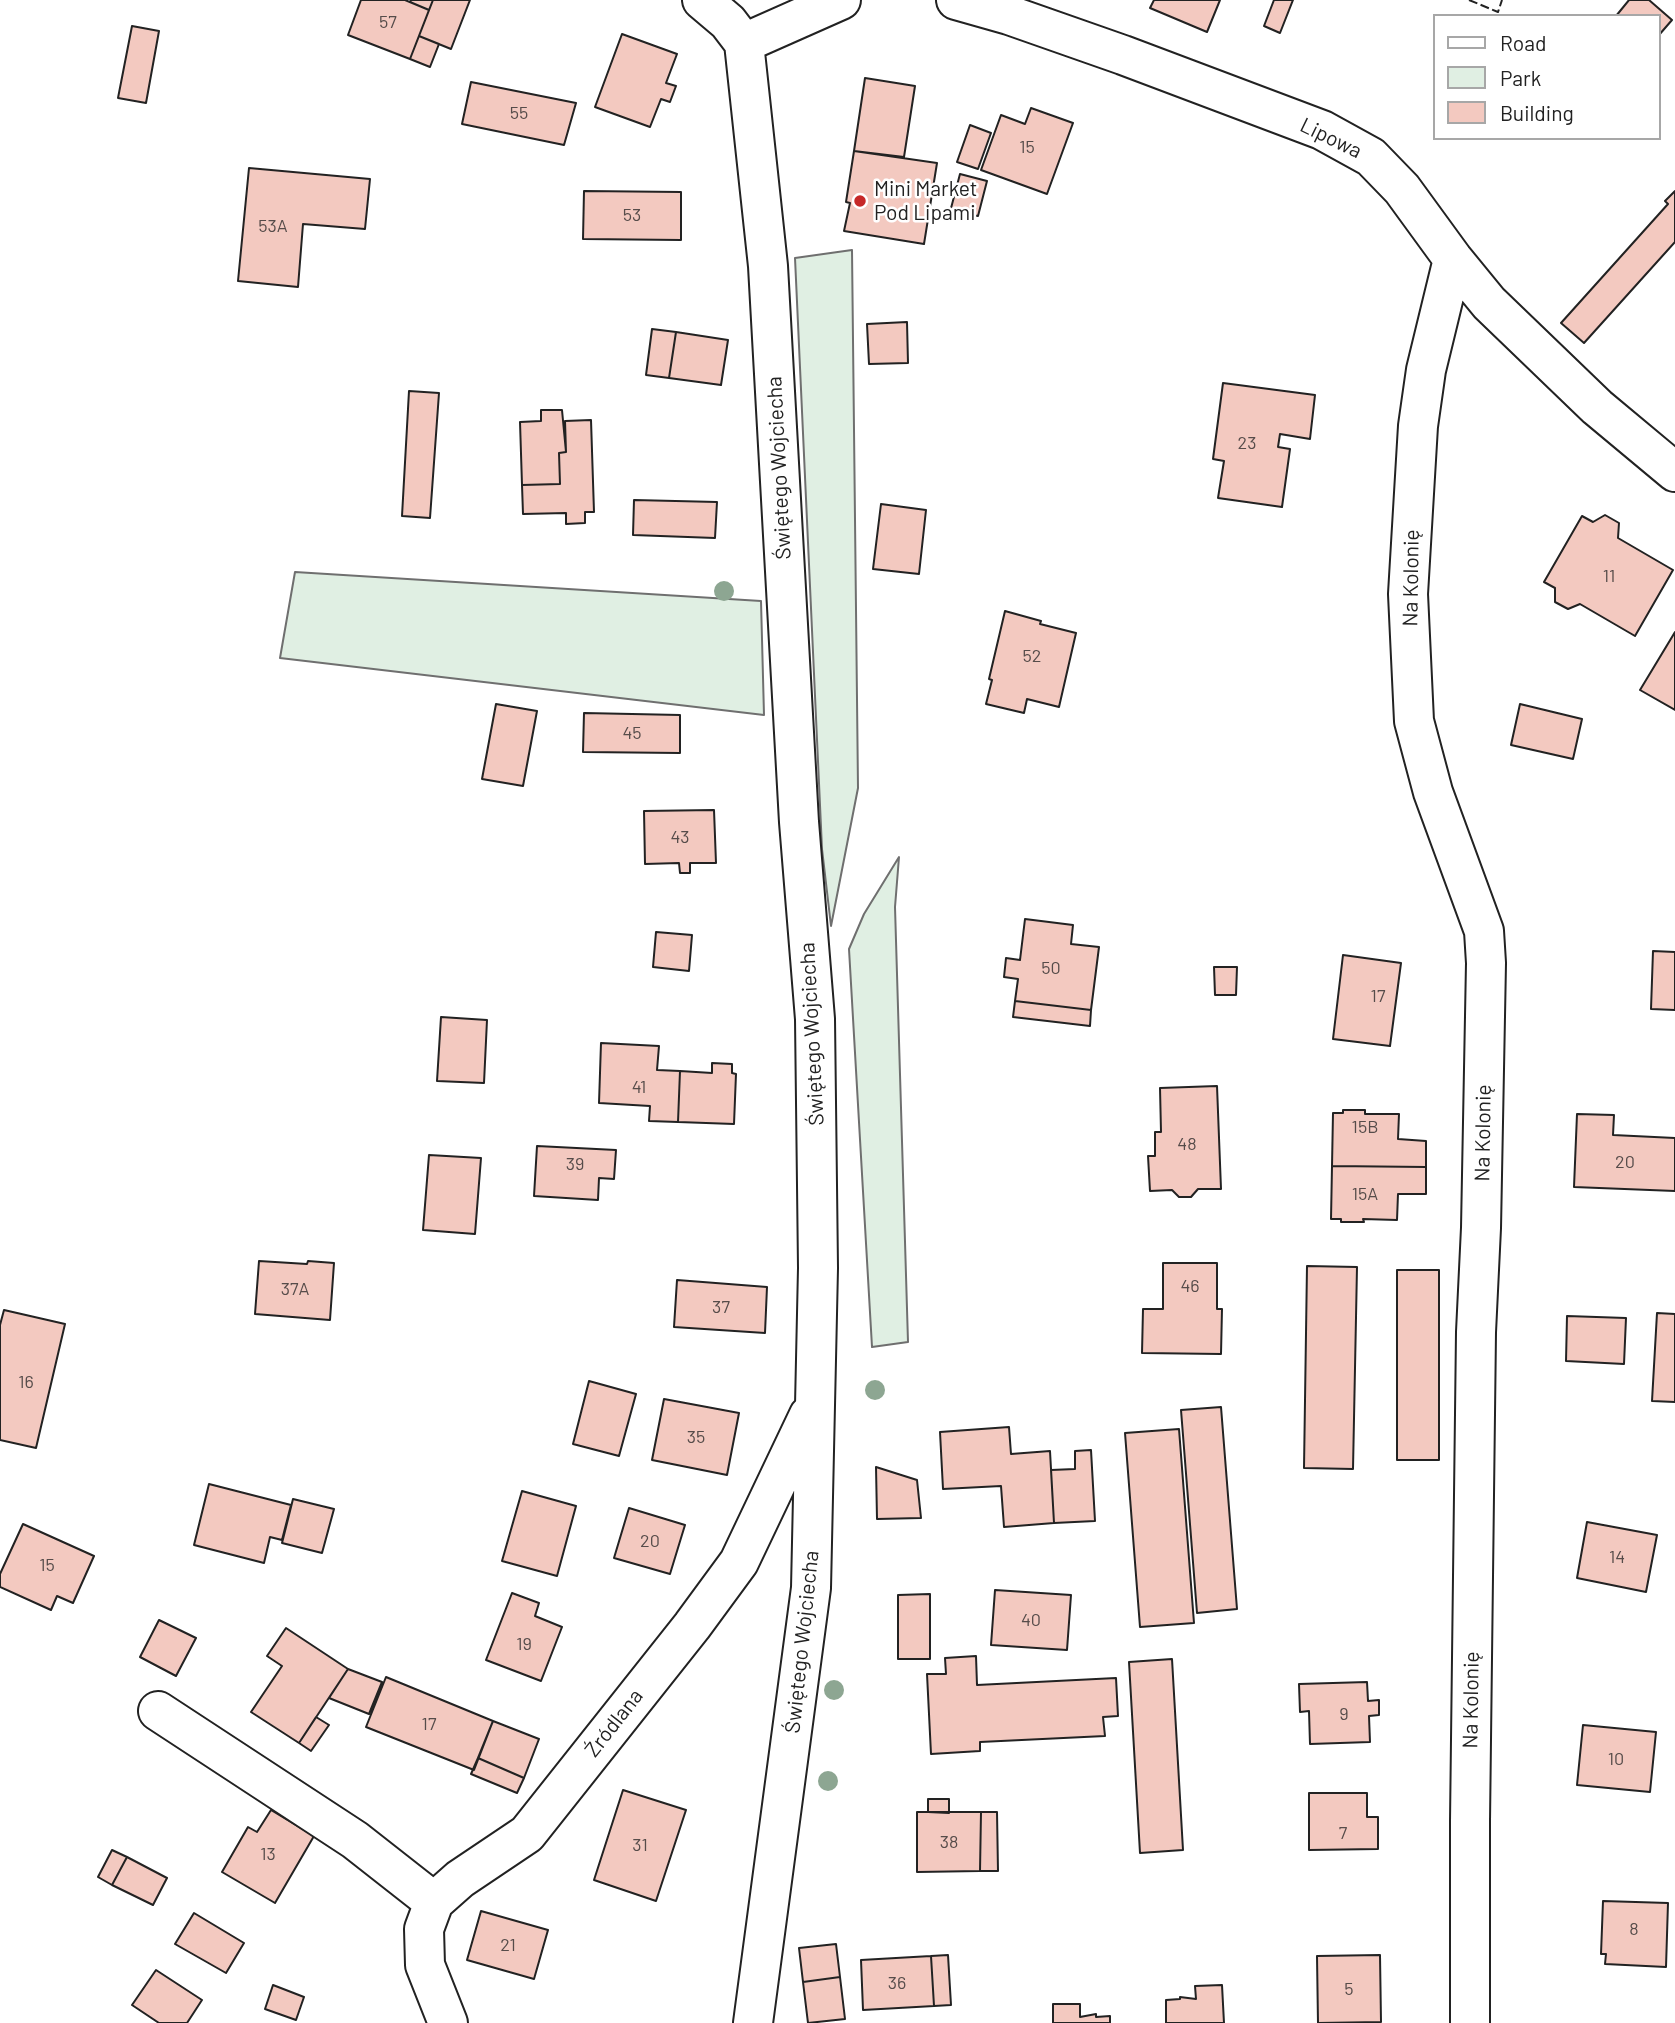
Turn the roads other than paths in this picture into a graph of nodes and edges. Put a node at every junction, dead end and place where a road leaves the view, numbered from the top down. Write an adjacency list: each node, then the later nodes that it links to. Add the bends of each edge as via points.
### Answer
1 (702, 0): 4 (street)
2 (841, 0): 4 (street)
3 (956, 0): 5 (street, Lipowa, via 1123,55 1322,131 1371,157 1402,189)
4 (744, 43): 7 (street, Świętego Wojciecha, via 768,266 799,822 815,1019)
5 (1453, 259): 6 (street, Lipowa, via 1489,303 1597,407); 12 (street, Na Kolonię, via 1426,370 1418,426 1409,594 1414,721 1433,792 1484,931 1486,963 1476,1332)
6 (1675, 472)
7 (816, 1399): 9 (street, Źródlana, via 739,1562 699,1617 527,1834); 11 (street, Świętego Wojciecha, via 811,1588)
8 (158, 1711): 9 (street, via 355,1840)
9 (434, 1902): 10 (street, via 424,1928 425,1965)
10 (448, 2023)
11 (753, 2023)
12 (1470, 2023)

